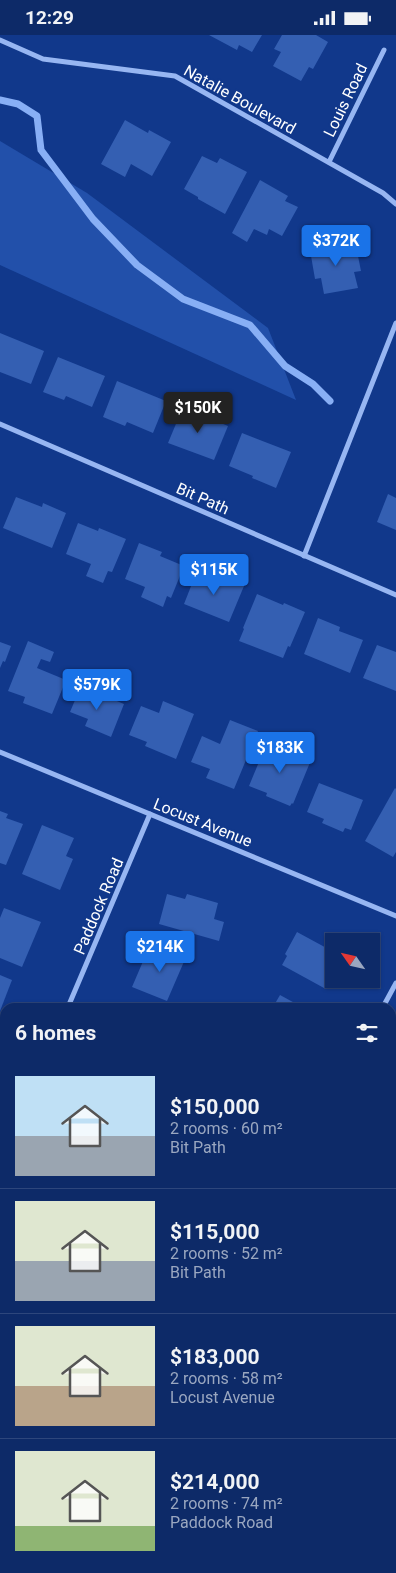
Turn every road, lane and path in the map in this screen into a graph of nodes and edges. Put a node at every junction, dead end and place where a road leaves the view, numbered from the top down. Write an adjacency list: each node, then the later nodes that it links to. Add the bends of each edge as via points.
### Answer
1 (0, 40): 3 (street, Natalie Boulevard, via 43,59 175,76)
2 (384, 50): 3 (street, Louis Road)
3 (329, 162): 4 (street, Natalie Boulevard)
4 (396, 204)
5 (396, 323): 7 (street)
6 (0, 424): 7 (street, Bit Path)
7 (304, 556): 8 (street, Bit Path)
8 (396, 595)
9 (0, 751): 10 (street, Locust Avenue)
10 (150, 814): 11 (street, Locust Avenue); 13 (street, Paddock Road)
11 (396, 916)
12 (396, 983): 14 (street)
13 (70, 1003)
14 (385, 1003)

